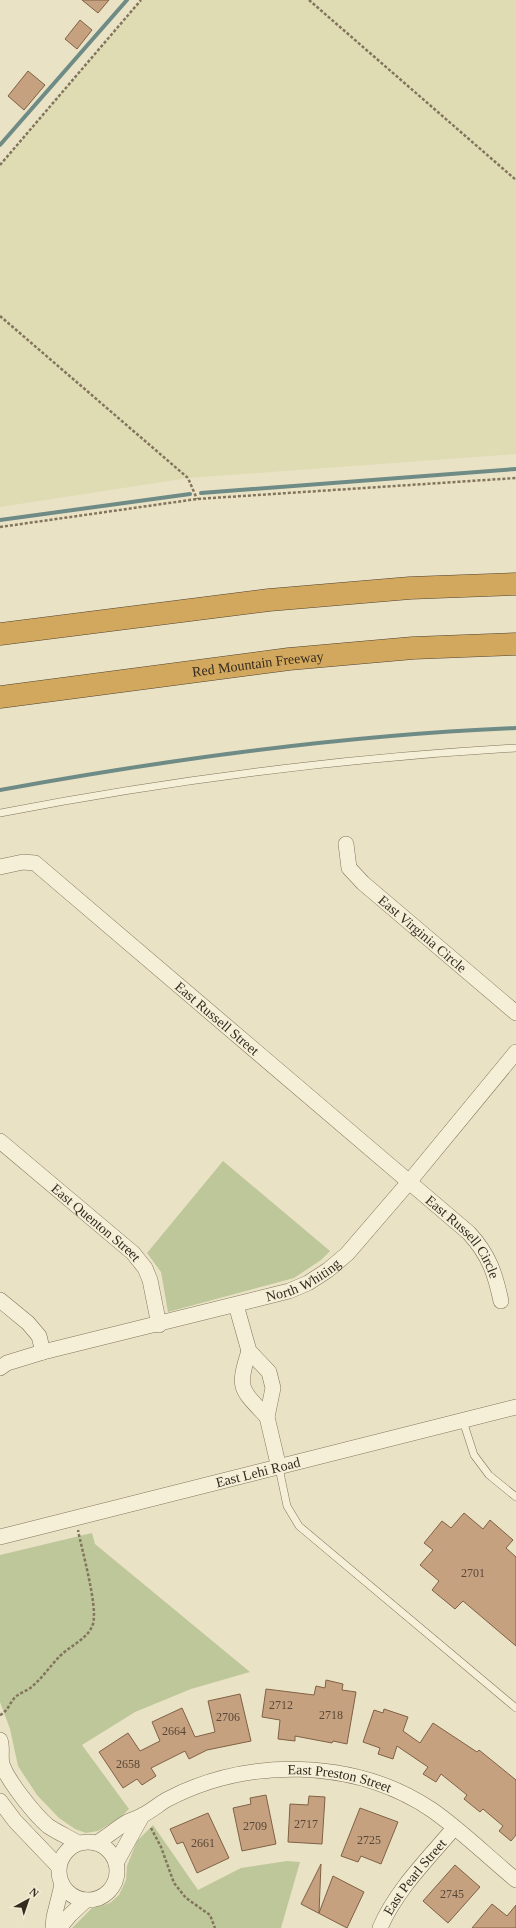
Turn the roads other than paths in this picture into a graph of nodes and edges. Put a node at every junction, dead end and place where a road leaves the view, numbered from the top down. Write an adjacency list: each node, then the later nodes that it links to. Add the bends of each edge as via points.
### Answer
1 (516, 584): 2 (highway, via 410,588 268,600)
2 (0, 634)
3 (516, 644): 4 (highway, Red Mountain Freeway, via 413,648 289,659)
4 (0, 697)
5 (516, 748): 6 (lane, via 375,758 208,778 83,797)
6 (0, 813)
7 (346, 844): 9 (street, East Virginia Circle, via 349,868 363,883)
8 (0, 867): 12 (street, East Russell Street, via 23,862 35,863)
9 (516, 1013)
10 (516, 1052): 12 (street, North Whiting)
11 (0, 1141): 16 (street, East Quenton Street, via 133,1253 145,1268 150,1280)
12 (409, 1182): 14 (street, East Russell Circle, via 481,1246 494,1271); 15 (street, North Whiting, via 347,1254 328,1270 289,1291)
13 (0, 1300): 18 (street, via 28,1323 39,1336)
14 (501, 1301)
15 (236, 1305): 16 (street, North Whiting); 17 (street)
16 (159, 1325): 18 (street, North Whiting)
17 (249, 1350): 21 (street, via 269,1372 273,1388); 21 (street, via 241,1376 244,1393)
18 (43, 1352): 19 (street, North Whiting, via 7,1363)
19 (0, 1368)
20 (516, 1407): 22 (street, East Lehi Road)
21 (267, 1417): 23 (street)
22 (463, 1421): 23 (street, East Lehi Road); 24 (lane, via 474,1455 489,1475)
23 (279, 1468): 25 (street, East Lehi Road); 26 (lane, via 287,1506 299,1526)
24 (516, 1497)
25 (0, 1537)
26 (516, 1708)
27 (0, 1740): 31 (street, via 2,1766 33,1810 48,1825)
28 (0, 1801): 34 (street, via 15,1821)
29 (142, 1816): 30 (street, East Preston Street, via 166,1800 214,1780 274,1769 299,1769 331,1772 382,1785 432,1810); 32 (street, East Preston Street, via 125,1823); 33 (street, East Preston Street)
30 (454, 1828): 35 (street, East Preston Street); 40 (street, East Pearl Street, via 392,1905)
31 (78, 1843): 32 (street); 34 (street, via 65,1852)
32 (96, 1843): 33 (street, via 112,1854)
33 (116, 1863): 37 (street, via 115,1881 111,1889 95,1899)
34 (58, 1866): 36 (street, via 58,1876)
35 (516, 1880)
36 (62, 1885): 37 (street, via 68,1893); 38 (street)
37 (86, 1900): 39 (street)
38 (53, 1928)
39 (59, 1928)
40 (380, 1928)

